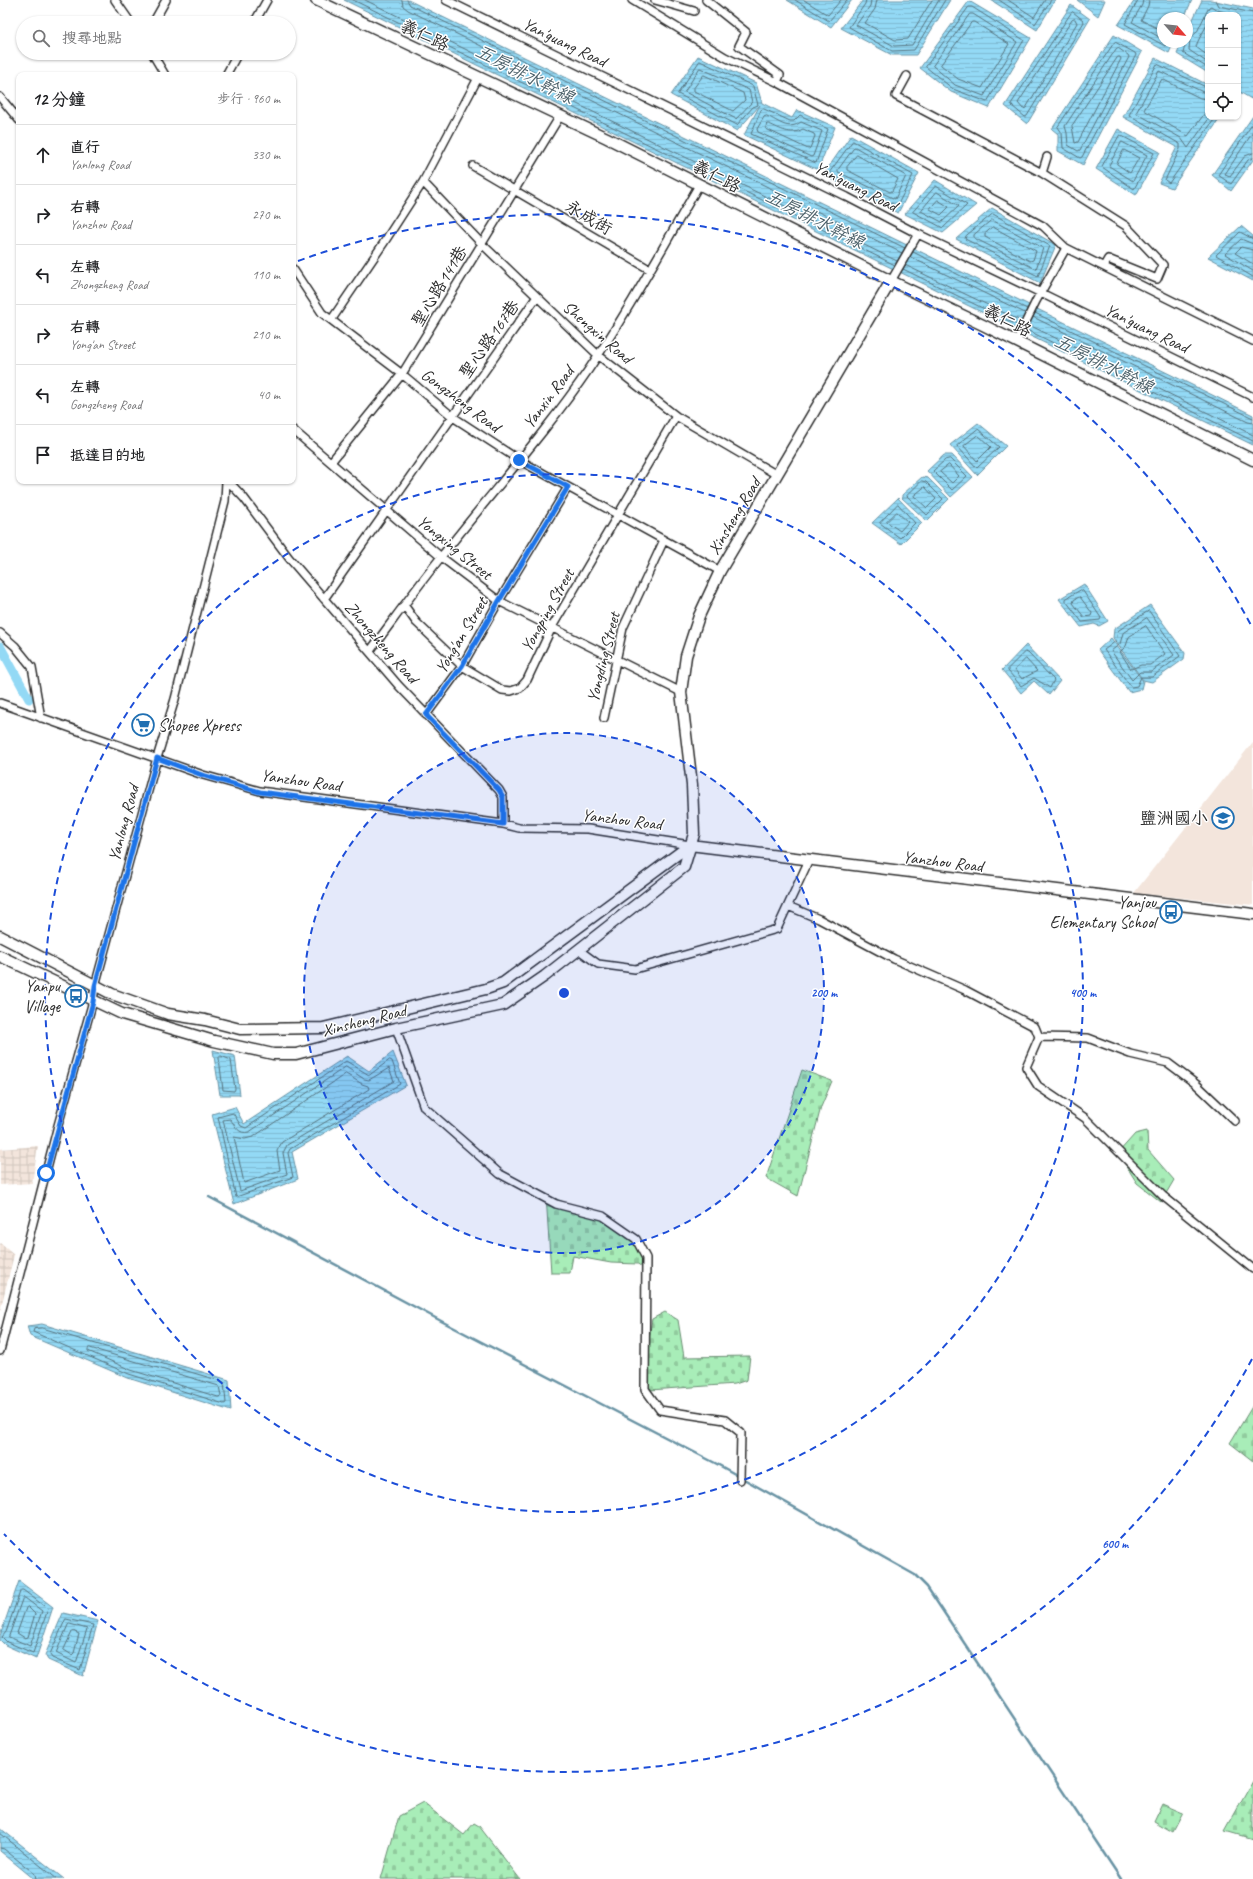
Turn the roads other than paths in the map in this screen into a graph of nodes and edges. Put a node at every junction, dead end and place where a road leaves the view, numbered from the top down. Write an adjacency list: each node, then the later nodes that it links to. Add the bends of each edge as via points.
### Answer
1 (115, 0): 10 (street)
2 (166, 0): 11 (street)
3 (267, 0): 12 (street)
4 (316, 0): 18 (street, 義仁路)
5 (446, 0): 29 (street, Yan'guang Road)
6 (632, 0): 19 (street, via 725,57)
7 (655, 0): 9 (street)
8 (706, 0): 19 (street, via 746,32 739,46 780,75)
9 (694, 11)
10 (127, 16)
11 (157, 16)
12 (258, 16)
13 (156, 60): 15 (street)
14 (234, 60): 16 (street)
15 (163, 72)
16 (228, 72)
17 (907, 76): 25 (street, via 896,96)
18 (478, 78): 22 (street, 義仁路); 26 (street)
19 (777, 82): 31 (street, via 1043,226)
20 (0, 97): 21 (street)
21 (16, 116)
22 (560, 116): 27 (street, 義仁路); 28 (street, 聖心路141巷)
23 (1047, 157): 25 (street)
24 (473, 166): 28 (street, 永成街)
25 (1042, 173): 32 (street, via 1126,226 1163,265 1157,279 1108,259)
26 (423, 182): 30 (street, Shengxin Road); 38 (street)
27 (699, 185): 33 (street, Yanxin Road); 35 (street, 義仁路)
28 (514, 191): 30 (street, 聖心路141巷); 33 (street, 永成街)
29 (918, 234): 35 (street, Xinsheng Road); 36 (street, Yan'guang Road)
30 (482, 244): 37 (street, Shengxin Road); 42 (street, 聖心路141巷)
31 (1066, 248): 32 (street); 36 (street)
32 (1104, 266): 40 (street)
33 (649, 269): 41 (street, Yanxin Road, via 627,312)
34 (296, 274): 38 (street, Gongzheng Road, via 322,313)
35 (890, 281): 39 (street, 義仁路); 50 (street, Xinsheng Road)
36 (1041, 293): 39 (street); 43 (street, Yan'guang Road)
37 (536, 298): 41 (street, Shengxin Road); 45 (street, 聖心路167巷)
38 (332, 319): 42 (street, Gongzheng Road)
39 (1017, 339): 48 (street, 義仁路)
40 (1253, 341)
41 (598, 354): 44 (street, Shengxin Road); 47 (street, Yanxin Road)
42 (402, 374): 45 (street, Gongzheng Road); 49 (street, 聖心路141巷)
43 (1253, 397)
44 (676, 416): 50 (street, Shengxin Road); 55 (street, Yongping Street)
45 (453, 417): 47 (street, Gongzheng Road); 54 (street, 聖心路167巷)
46 (296, 433): 49 (street, Yongxing Street)
47 (519, 460): 53 (street, Gongzheng Road); 57 (street, Yanxin Road)
48 (1253, 460)
49 (331, 462): 54 (street, Yongxing Street)
50 (777, 475): 58 (street, Xinsheng Road)
51 (227, 484): 72 (street, Yanlong Road, via 225,501 175,699)
52 (230, 484): 59 (street, Zhongzheng Road)
53 (568, 487): 55 (street, Gongzheng Road); 60 (street, Yong'an Street)
54 (386, 510): 57 (street, Yongxing Street); 59 (street, 聖心路167巷)
55 (618, 515): 56 (street, Gongzheng Road); 62 (street, Yongping Street)
56 (664, 540): 58 (street, Gongzheng Road); 65 (street, Yongding Street, via 629,613)
57 (441, 557): 60 (street, Yongxing Street); 61 (street, Yanxin Road)
58 (720, 571): 67 (street, Xinsheng Road, via 699,616 686,656)
59 (324, 599): 64 (street, Zhongzheng Road)
60 (499, 601): 62 (street, Yongxing Street); 66 (street, Yong'an Street)
61 (404, 605): 64 (street, Yanxin Road); 66 (street, Yongping Street, via 416,622)
62 (552, 627): 65 (street, Yongxing Street); 66 (street, Yongping Street, via 527,680 520,688 502,690)
63 (0, 634): 70 (street, via 15,646 32,668)
64 (370, 650): 69 (street, Zhongzheng Road)
65 (615, 660): 67 (street, Yongxing Street); 71 (street, Yongding Street)
66 (462, 666): 69 (street, Yong'an Street)
67 (681, 692): 74 (street, Xinsheng Road, via 692,785 694,834)
68 (0, 703): 70 (street, Yanzhou Road)
69 (426, 715): 73 (street, Zhongzheng Road, via 499,790 503,797)
70 (41, 718): 72 (street, Yanzhou Road)
71 (604, 718)
72 (157, 758): 73 (street, Yanzhou Road, via 202,775 260,792); 81 (street, Yanlong Road)
73 (503, 824): 74 (street, Yanzhou Road, via 519,828 588,829)
74 (690, 845): 75 (street, Yanzhou Road); 79 (street, Xinsheng Road, via 684,867); 81 (street, Xinsheng Road, via 503,983 323,1028 240,1029 168,1014)
75 (809, 860): 76 (street); 77 (street, Yanzhou Road)
76 (788, 906): 79 (street, via 776,929 635,969 598,964); 84 (street, via 1035,1026)
77 (1253, 914)
78 (0, 936): 81 (street, Xinsheng Road)
79 (579, 950): 83 (street, Xinsheng Road, via 503,1005)
80 (0, 956): 82 (street, Xinsheng Road)
81 (95, 986): 82 (street, Yanlong Road)
82 (93, 1002): 83 (street, Xinsheng Road, via 122,1014 214,1041 273,1054 296,1054); 87 (street, Yanlong Road)
83 (396, 1028): 88 (street, via 424,1107 500,1174 556,1204 603,1216 636,1238 646,1258 645,1389 660,1410 725,1420 742,1433)
84 (1038, 1037): 85 (street, via 1088,1038 1130,1054 1168,1062); 86 (street, via 1026,1067 1038,1086 1085,1118 1163,1196)
85 (1235, 1121)
86 (1253, 1269)
87 (0, 1351)
88 (740, 1480)

